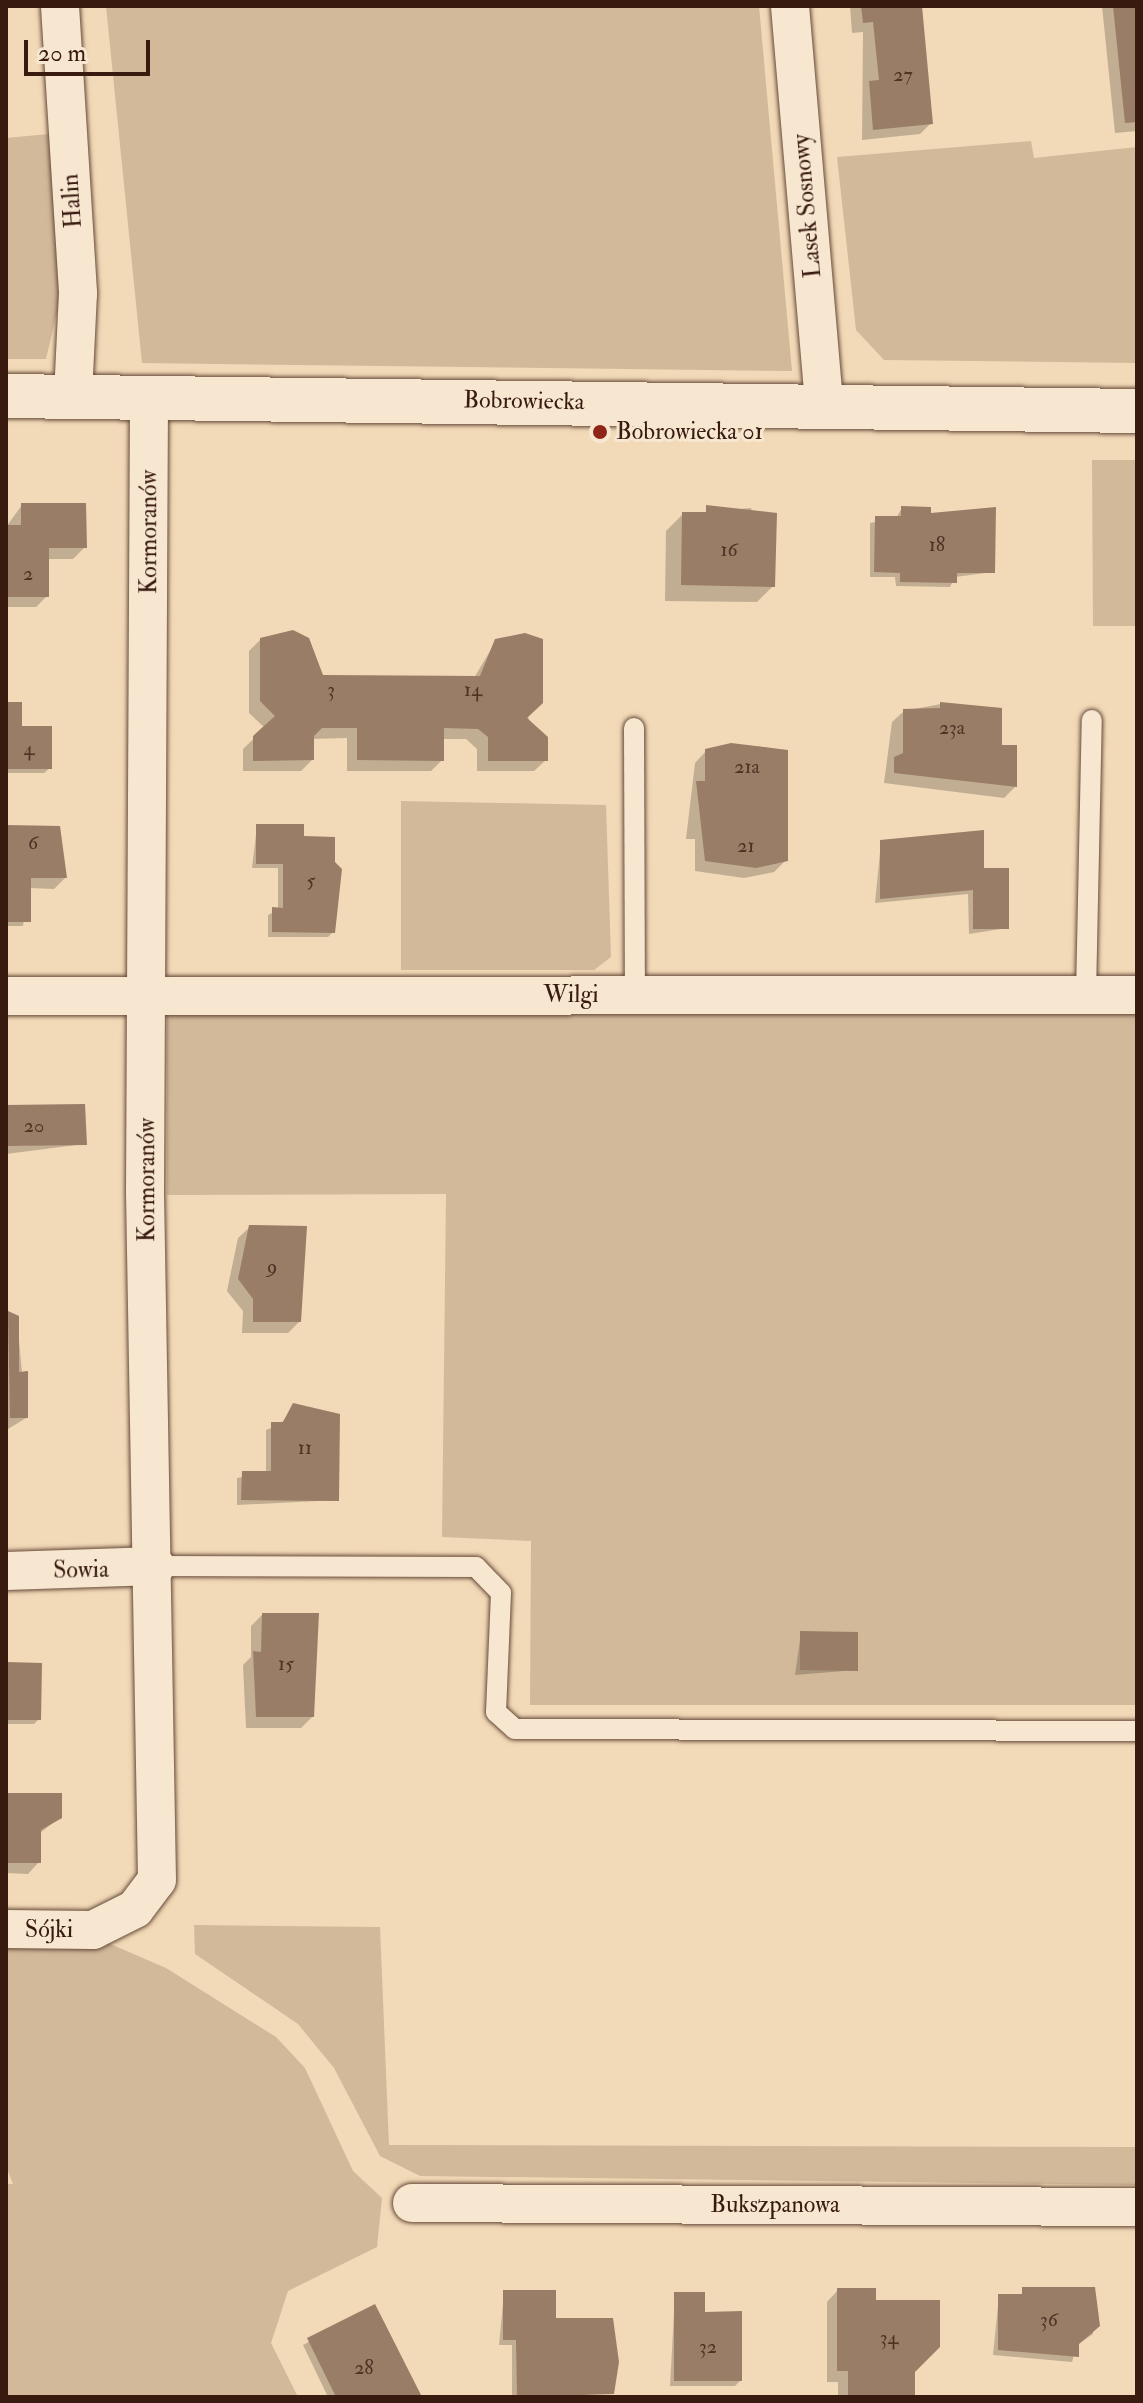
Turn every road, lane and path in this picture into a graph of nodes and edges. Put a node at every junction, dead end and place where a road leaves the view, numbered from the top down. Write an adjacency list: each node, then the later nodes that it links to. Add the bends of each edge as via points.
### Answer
1 (60, 6): 4 (street, Halin, via 78,293)
2 (790, 6): 6 (street, Lasek Sosnowy)
3 (6, 396): 4 (street, Bobrowiecka)
4 (73, 396): 5 (street, Bobrowiecka)
5 (149, 396): 6 (street, Bobrowiecka); 10 (street, Kormoranów)
6 (824, 405): 7 (street, Bobrowiecka)
7 (1137, 411)
8 (1092, 720): 12 (lane)
9 (634, 728): 11 (lane)
10 (150, 994): 11 (street, Wilgi); 14 (street, Wilgi); 15 (street, Kormoranów, via 145,1193)
11 (635, 995): 12 (street, Wilgi)
12 (1086, 995): 13 (street, Wilgi)
13 (1137, 995)
14 (6, 996)
15 (156, 1566): 16 (street, Sowia); 17 (lane, via 476,1567 501,1593 496,1712 515,1729); 19 (street, Kormoranów, via 157,1880 135,1909)
16 (6, 1571)
17 (1137, 1731)
18 (6, 1929): 19 (street, Sójki)
19 (93, 1930)
20 (412, 2203): 21 (street, Bukszpanowa)
21 (1137, 2207)

